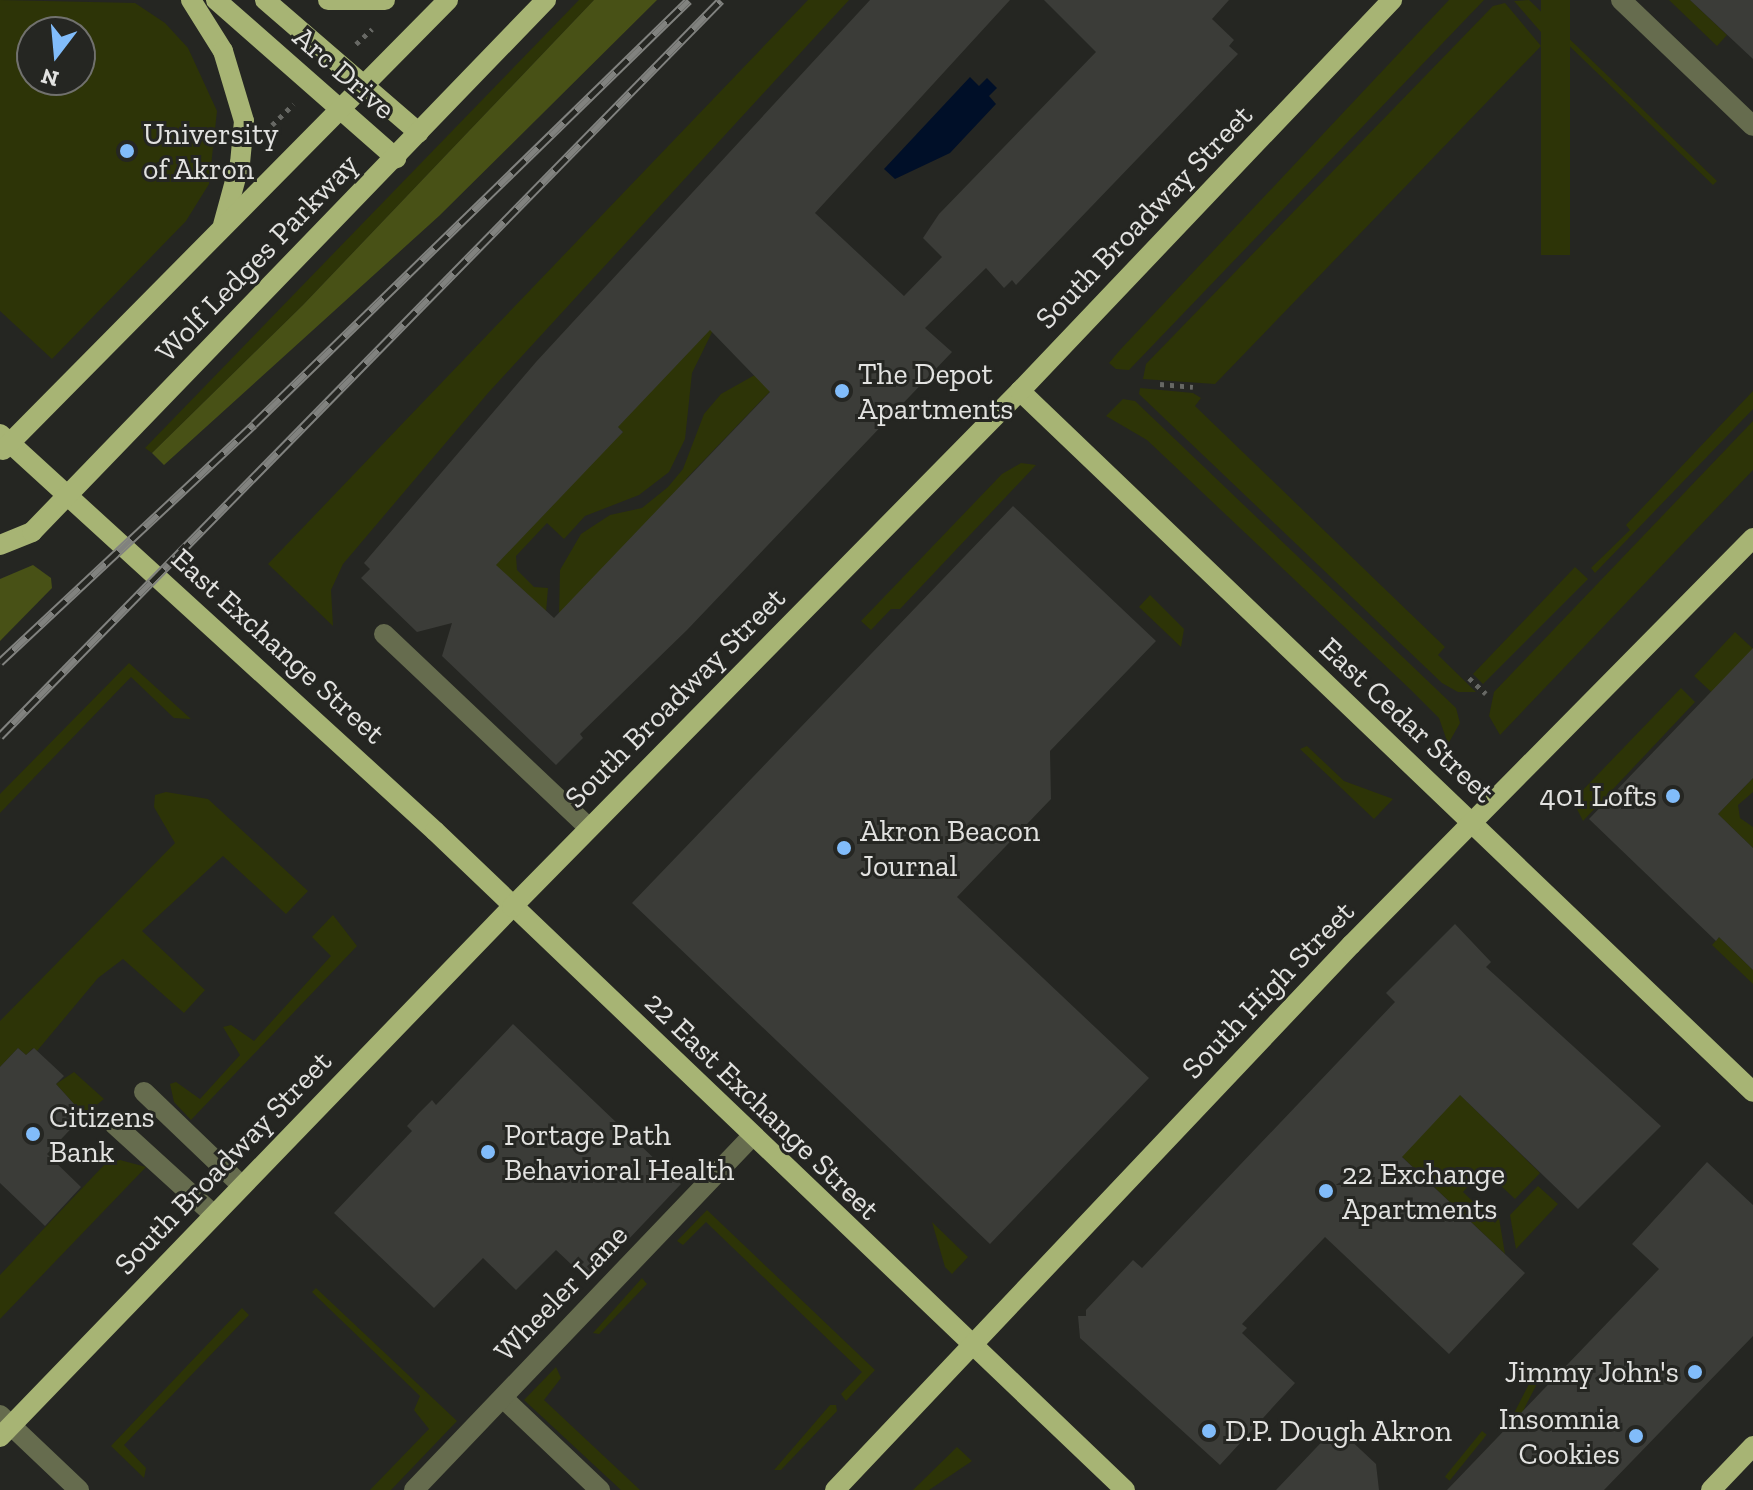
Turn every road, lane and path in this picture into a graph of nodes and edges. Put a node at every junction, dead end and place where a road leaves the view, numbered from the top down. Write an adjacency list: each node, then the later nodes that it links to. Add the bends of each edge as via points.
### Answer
1 (191, 0): 17 (main road, via 223,51 244,121 240,163)
2 (216, 0): 12 (main road, Arc Drive)
3 (265, 0): 10 (main road, Arc Drive)
4 (328, 0): 5 (main road)
5 (385, 0)
6 (448, 0): 10 (main road, Wolf Ledges Parkway)
7 (546, 0): 14 (main road, Wolf Ledges Parkway)
8 (1392, 0): 20 (main road, South Broadway Street)
9 (1621, 0): 13 (street)
10 (365, 89): 12 (main road, Wolf Ledges Parkway); 14 (main road, Arc Drive)
11 (299, 99): 15 (path)
12 (340, 113): 16 (main road, Arc Drive); 17 (main road, Wolf Ledges Parkway)
13 (1753, 126)
14 (419, 133): 16 (main road, Wolf Ledges Parkway)
15 (260, 136)
16 (396, 158): 24 (main road, Wolf Ledges Parkway, via 32,532)
17 (220, 232): 22 (main road, Wolf Ledges Parkway)
18 (1160, 384): 19 (path)
19 (1193, 387)
20 (1020, 391): 28 (main road, East Cedar Street); 29 (main road, South Broadway Street)
21 (0, 434): 30 (main road, East Exchange Street)
22 (0, 453)
23 (1753, 538): 28 (main road, South High Street)
24 (0, 545)
25 (384, 634): 29 (street)
26 (1469, 678): 27 (path)
27 (1486, 694)
28 (1471, 822): 32 (main road, East Cedar Street); 37 (main road, South High Street)
29 (589, 828): 30 (main road, South Broadway Street)
30 (512, 907): 34 (main road, 22 East Exchange Street); 35 (main road, South Broadway Street)
31 (144, 1092): 35 (street)
32 (1753, 1092)
33 (114, 1124): 36 (street)
34 (751, 1137): 37 (main road, 22 East Exchange Street); 38 (street, Wheeler Lane)
35 (242, 1186): 36 (main road, South Broadway Street)
36 (214, 1215): 39 (main road, South Broadway Street)
37 (974, 1347): 44 (main road, South High Street); 45 (main road)
38 (503, 1398): 42 (street, Wheeler Lane); 43 (street)
39 (4, 1426): 41 (street)
40 (1753, 1446): 46 (main road)
41 (79, 1490)
42 (414, 1490)
43 (600, 1490)
44 (835, 1490)
45 (1125, 1490)
46 (1711, 1490)

